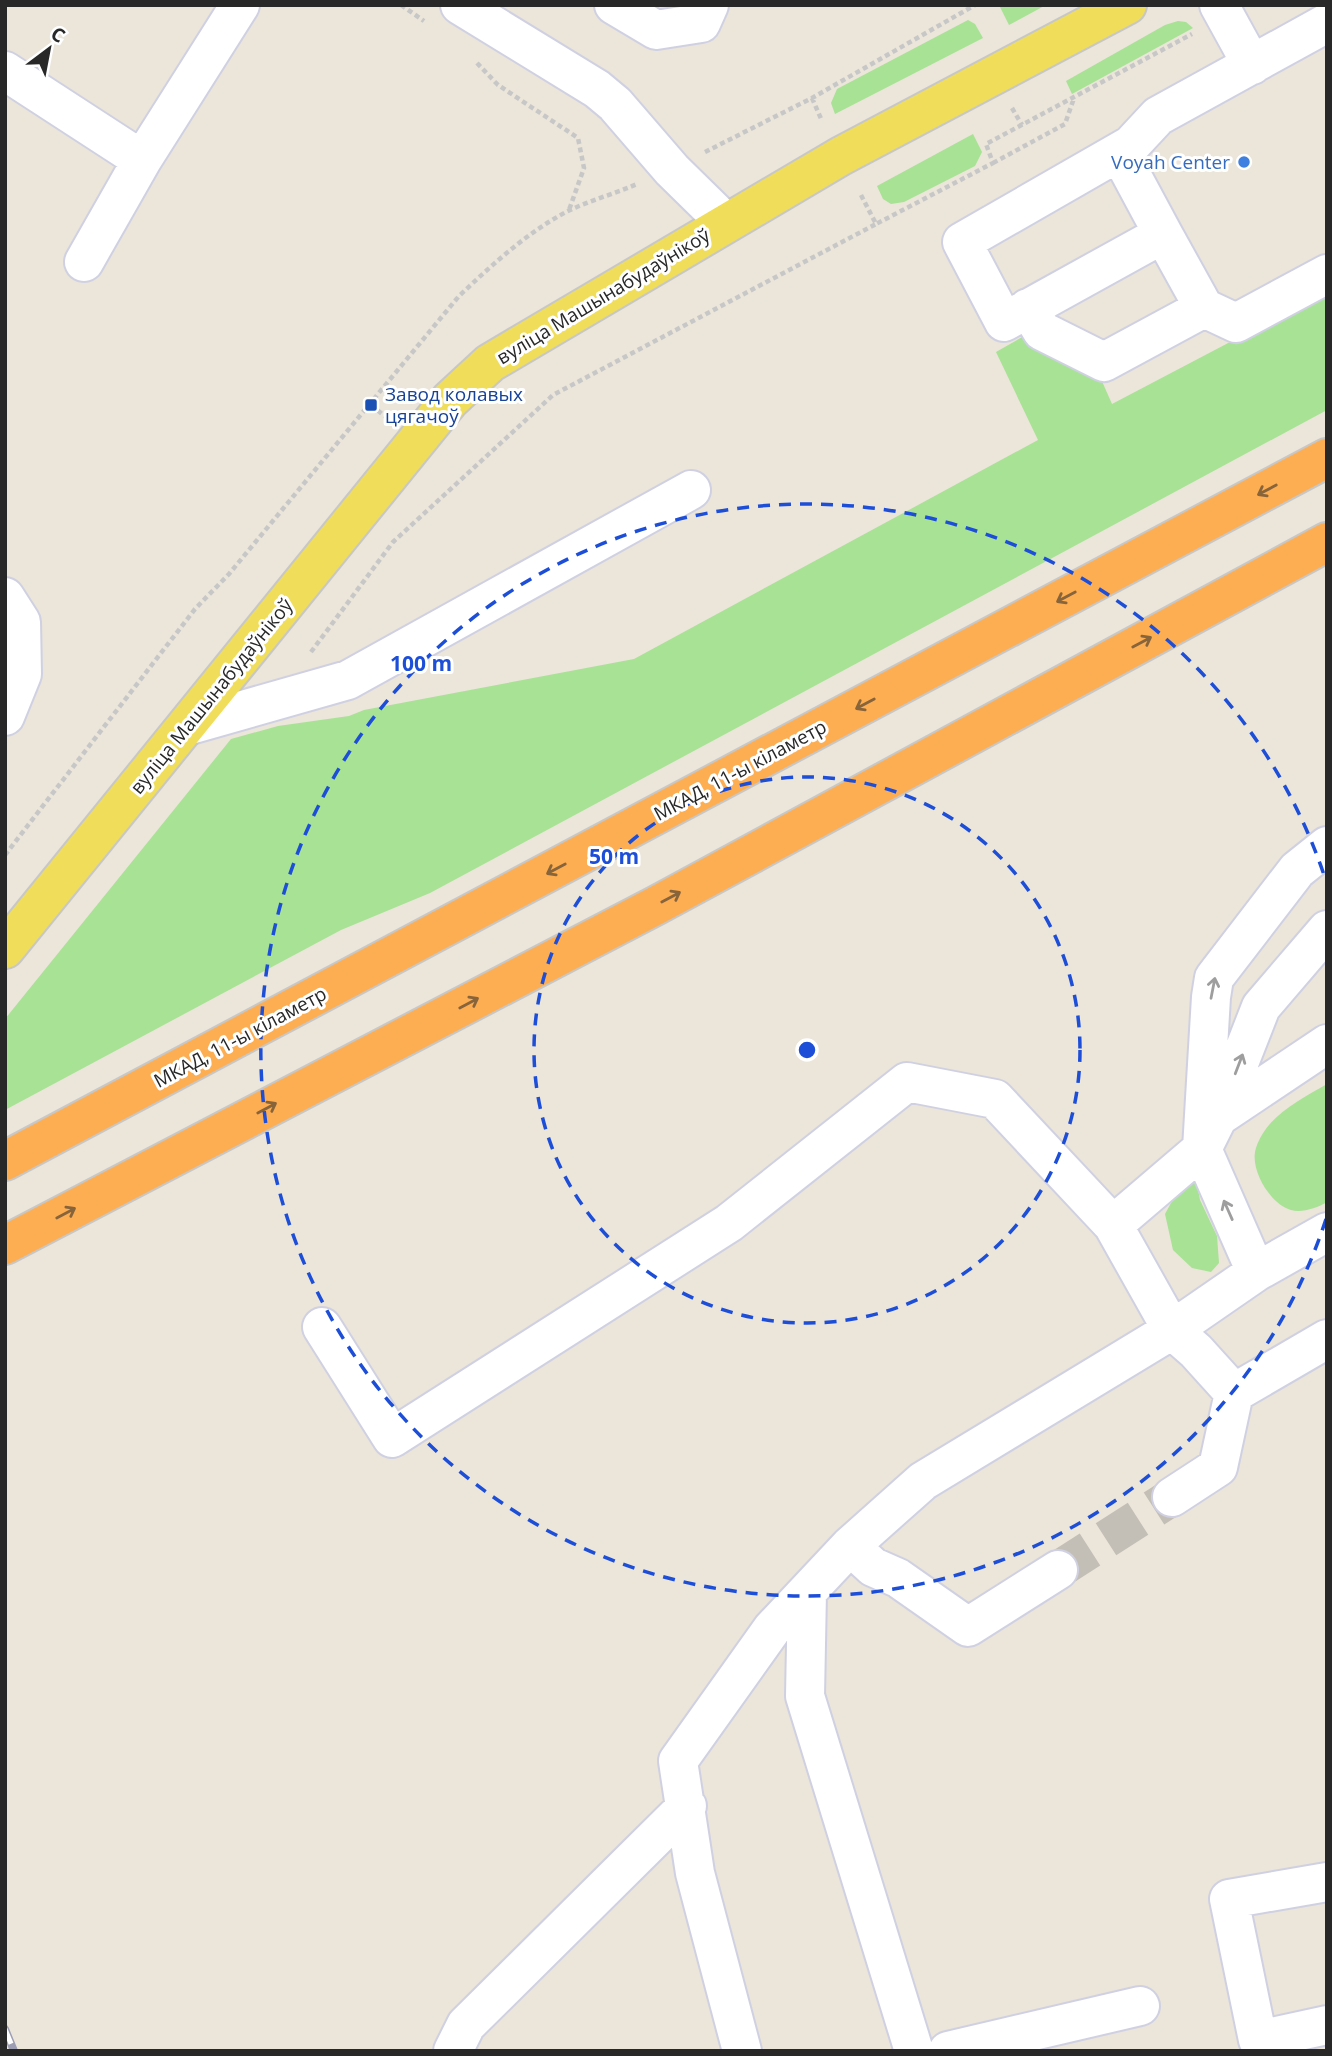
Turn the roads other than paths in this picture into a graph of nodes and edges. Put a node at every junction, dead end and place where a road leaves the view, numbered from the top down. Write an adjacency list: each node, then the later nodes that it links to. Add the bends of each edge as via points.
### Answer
1 (240, 5): 11 (lane)
2 (614, 5): 3 (lane, via 656,30 701,23)
3 (709, 5)
4 (1127, 5): 12 (main road, вуліца Машынабудаўнікоў, via 841,156)
5 (1222, 11): 8 (lane)
6 (445, 15): 12 (lane, via 597,89)
7 (1327, 23): 8 (lane)
8 (1252, 65): 10 (lane, via 1158,116)
9 (5, 71): 11 (lane)
10 (1119, 152): 13 (lane); 16 (lane, via 962,242 1004,321)
11 (142, 160): 14 (lane)
12 (726, 223): 23 (main road, вуліца Машынабудаўнікоў, via 529,338 490,363 460,391)
13 (1163, 234): 16 (lane); 17 (lane)
14 (84, 262)
15 (1327, 274): 17 (lane, via 1236,323)
16 (1028, 308): 17 (lane, via 1042,331 1104,362)
17 (1204, 308)
18 (1327, 458): 29 (highway, МКАД, 11-ы кіламетр, one-way to 29)
19 (691, 490): 23 (lane, via 348,680)
20 (1327, 542): 32 (highway, one-way to 20, via 657,905)
21 (5, 597): 22 (lane, via 21,622 22,674)
22 (5, 716)
23 (190, 724): 26 (main road, вуліца Машынабудаўнікоў)
24 (1327, 846): 28 (lane, one-way to 24, via 1207,1032 1214,978 1297,870)
25 (1327, 930): 28 (lane, one-way to 25, via 1261,1007)
26 (5, 949)
27 (1327, 1044): 28 (lane)
28 (1210, 1133): 30 (lane); 33 (lane, one-way to 28)
29 (5, 1161)
30 (1113, 1225): 34 (lane, via 995,1099 907,1083 729,1223 392,1438); 35 (lane)
31 (1327, 1233): 33 (lane)
32 (5, 1245)
33 (1256, 1272): 35 (lane)
34 (322, 1327)
35 (1172, 1330): 37 (lane); 39 (lane, via 923,1481)
36 (1327, 1339): 37 (lane)
37 (1234, 1393): 38 (lane, via 1218,1467)
38 (1172, 1497)
39 (850, 1546): 40 (lane, via 873,1567 898,1578 968,1627); 41 (lane)
40 (1058, 1570)
41 (807, 1592): 42 (lane, via 772,1629 678,1761); 49 (lane, via 805,1696)
42 (687, 1806): 47 (lane, via 466,2025); 48 (lane, via 695,1873)
43 (1327, 1882): 46 (lane, via 1229,1899)
44 (1140, 2006): 50 (lane)
45 (1327, 2025): 46 (lane)
46 (1260, 2045)
47 (453, 2051)
48 (742, 2051)
49 (914, 2051)
50 (948, 2051)

